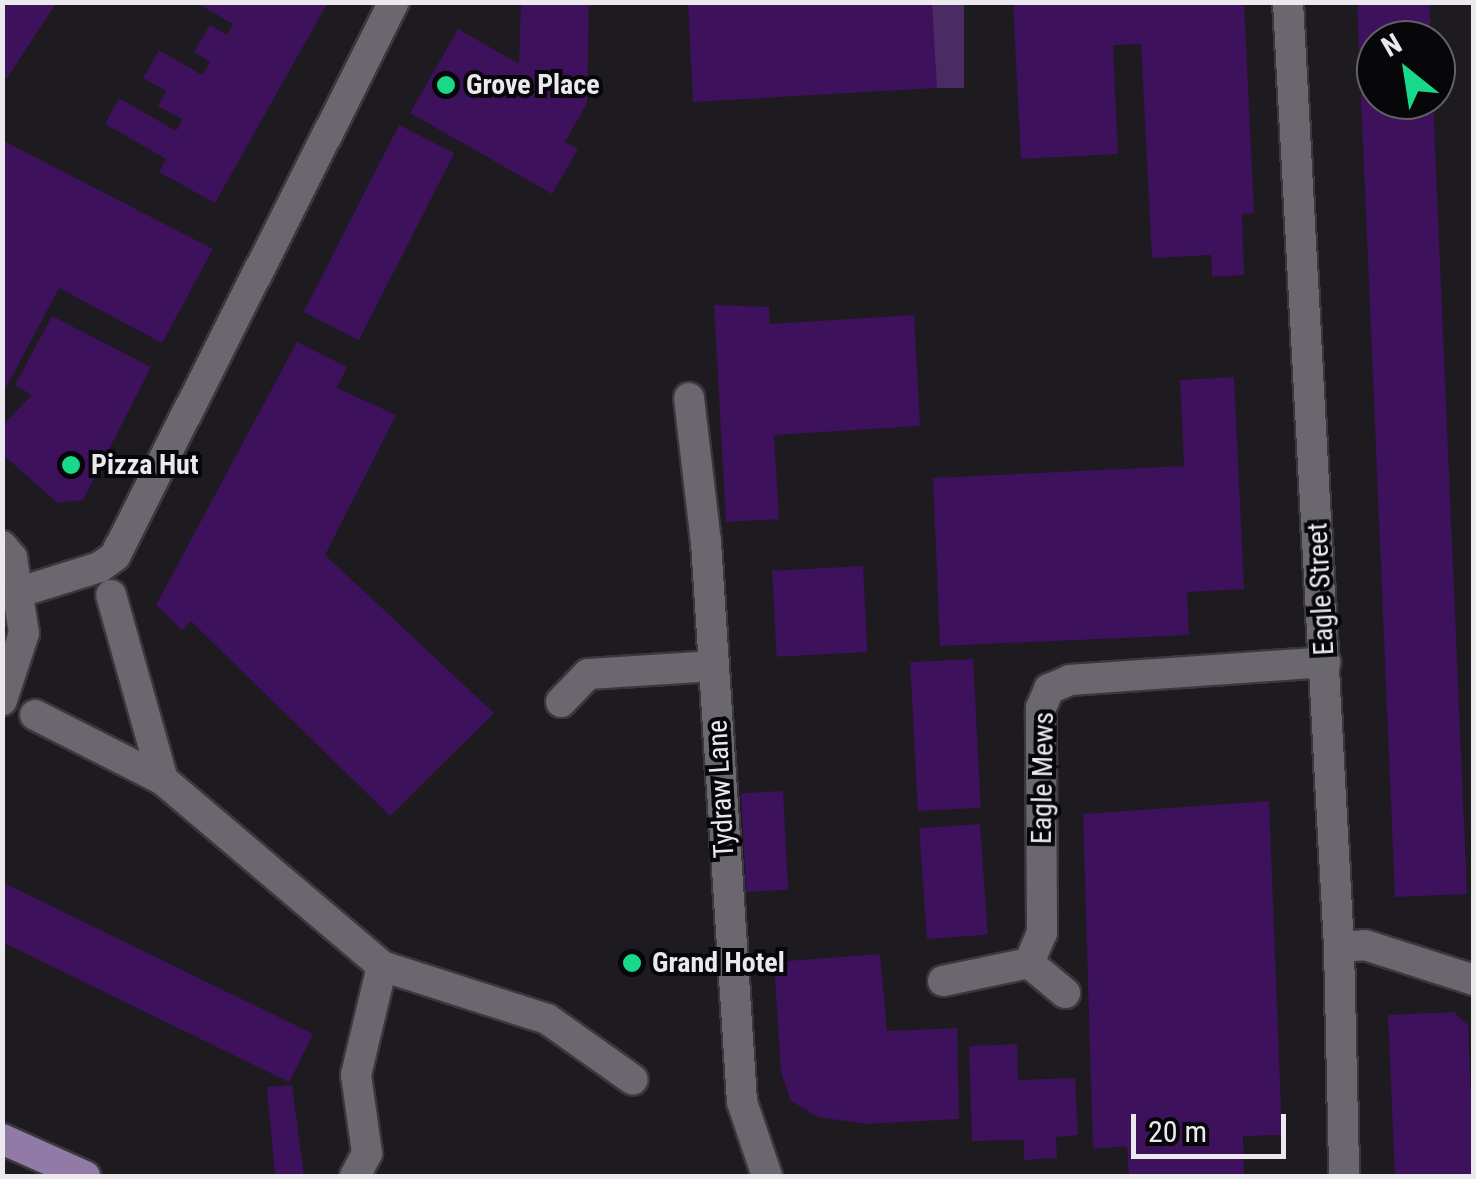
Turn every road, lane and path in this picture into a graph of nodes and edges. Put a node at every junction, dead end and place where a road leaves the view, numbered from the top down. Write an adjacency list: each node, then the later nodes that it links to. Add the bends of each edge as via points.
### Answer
1 (394, 2): 5 (street, via 115,556 100,568)
2 (1288, 2): 7 (street, Eagle Street)
3 (689, 398): 8 (street, Tydraw Lane)
4 (2, 546): 5 (street)
5 (20, 592): 9 (street, via 24,633)
6 (112, 596): 12 (street)
7 (1325, 662): 13 (street, Eagle Street); 14 (street, Eagle Mews, via 1070,680 1049,688 1041,708 1042,934)
8 (714, 666): 10 (street, via 588,674); 23 (street, Tydraw Lane, via 742,1102)
9 (2, 700)
10 (561, 702)
11 (34, 715): 12 (street)
12 (163, 780): 15 (street)
13 (1339, 948): 16 (street, via 1366,945); 24 (street, Eagle Street)
14 (1030, 963): 17 (street); 18 (street)
15 (382, 966): 19 (street, via 547,1019); 22 (street, via 356,1075 367,1153)
16 (1474, 980)
17 (943, 981)
18 (1064, 993)
19 (633, 1080)
20 (2, 1139): 21 (main road)
21 (84, 1176)
22 (355, 1176)
23 (767, 1176)
24 (1344, 1176)

